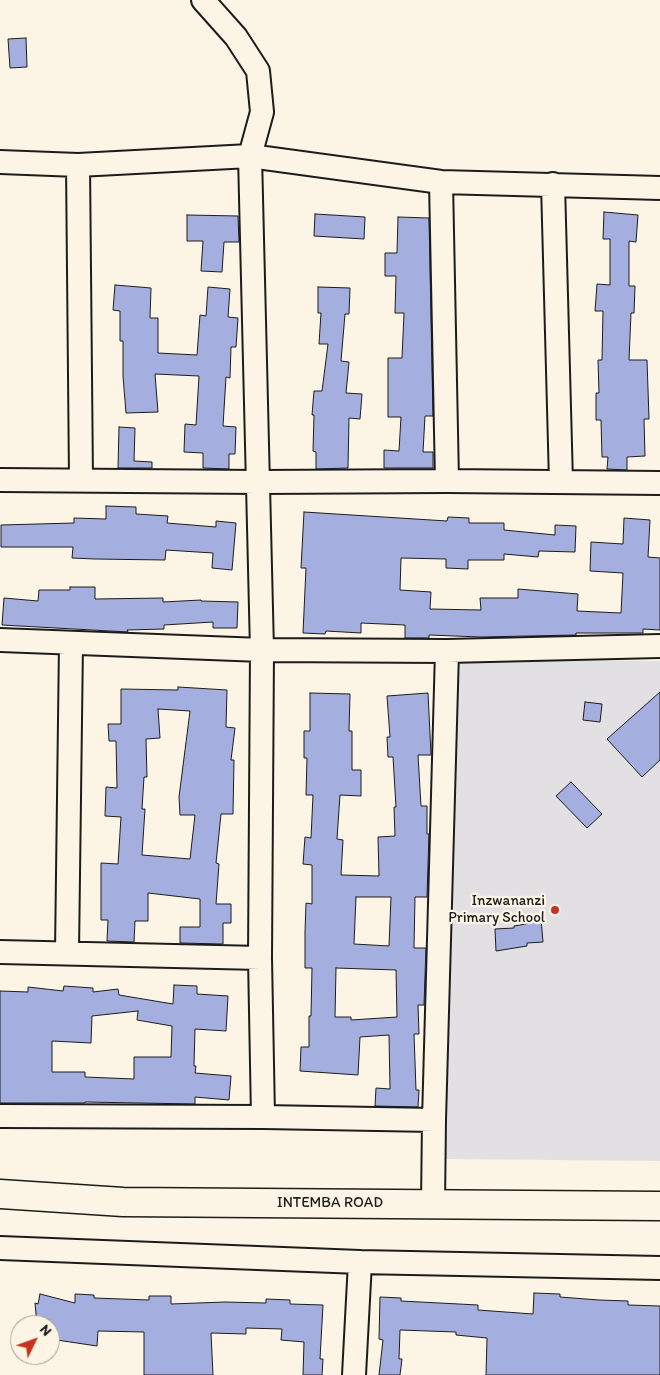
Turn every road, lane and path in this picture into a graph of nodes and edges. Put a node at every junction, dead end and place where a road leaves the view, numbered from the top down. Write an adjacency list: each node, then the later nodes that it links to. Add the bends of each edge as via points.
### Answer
1 (204, 0): 2 (street, via 236,37 258,72 262,112)
2 (250, 156): 4 (street); 5 (street); 11 (street)
3 (0, 162): 4 (street)
4 (78, 165): 9 (street)
5 (442, 182): 6 (street); 10 (street)
6 (553, 184): 7 (street); 12 (street)
7 (660, 188)
8 (0, 480): 9 (street)
9 (81, 480): 11 (street)
10 (447, 480): 11 (street); 12 (street)
11 (259, 482): 17 (street)
12 (561, 482): 13 (street)
13 (660, 483)
14 (0, 640): 15 (street)
15 (71, 643): 17 (street); 20 (street)
16 (660, 646): 18 (street)
17 (262, 650): 18 (street); 21 (street)
18 (447, 652): 24 (street)
19 (0, 952): 20 (street)
20 (67, 952): 21 (street)
21 (260, 958): 23 (street)
22 (0, 1116): 23 (street)
23 (263, 1116): 24 (street)
24 (434, 1120): 26 (street)
25 (0, 1194): 26 (street, INTEMBA ROAD, via 123,1202)
26 (433, 1204): 27 (street, INTEMBA ROAD)
27 (660, 1206)
28 (0, 1248): 29 (street)
29 (360, 1262): 30 (street); 31 (street)
30 (660, 1268)
31 (354, 1375)

